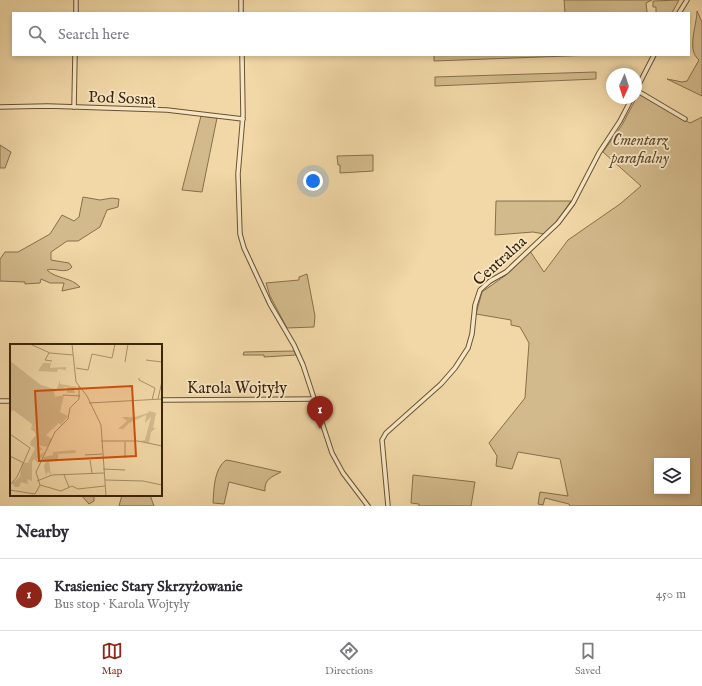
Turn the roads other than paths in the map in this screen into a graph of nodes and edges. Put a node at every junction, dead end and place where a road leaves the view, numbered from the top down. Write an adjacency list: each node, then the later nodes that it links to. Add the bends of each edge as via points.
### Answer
1 (76, 0): 4 (street)
2 (241, 0): 5 (street)
3 (687, 0): 6 (street)
4 (76, 12)
5 (241, 12)
6 (680, 12)
7 (75, 56): 14 (street)
8 (242, 56): 15 (street)
9 (653, 56): 10 (street)
10 (642, 78)
11 (642, 94): 16 (street)
12 (629, 104): 20 (street, Centralna, via 562,219 506,272 480,290 468,348 455,368 441,384 386,433 382,440)
13 (0, 107): 14 (street, Pod Sosną)
14 (74, 107): 15 (street, Pod Sosną, via 167,110)
15 (243, 119): 17 (street, via 238,174 240,234 270,304 294,345)
16 (685, 119)
17 (314, 399): 18 (street, Karola Wojtyły); 19 (street, via 332,453)
18 (162, 400)
19 (368, 506)
20 (388, 506)

